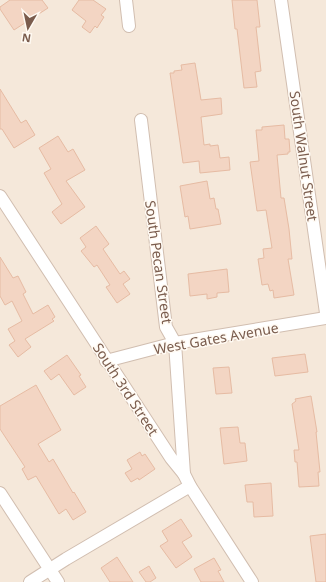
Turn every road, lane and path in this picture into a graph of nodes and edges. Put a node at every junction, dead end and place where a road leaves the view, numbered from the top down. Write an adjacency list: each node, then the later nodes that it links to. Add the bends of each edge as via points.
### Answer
1 (126, 0): 3 (street)
2 (282, 0): 6 (street, South Walnut Street)
3 (130, 26)
4 (141, 120): 8 (street, South Pecan Street, via 166,327)
5 (0, 196): 9 (street, South 3rd Street)
6 (326, 313)
7 (326, 318): 8 (street, West Gates Avenue)
8 (175, 343): 9 (street, West Gates Avenue); 10 (street, South Pecan Street)
9 (106, 361): 10 (street, South 3rd Street)
10 (184, 474): 11 (street, South 3rd Street)
11 (190, 486): 13 (street); 16 (street, South 3rd Street)
12 (0, 493): 13 (street)
13 (49, 570): 14 (street); 15 (street)
14 (30, 582)
15 (58, 582)
16 (252, 582)

